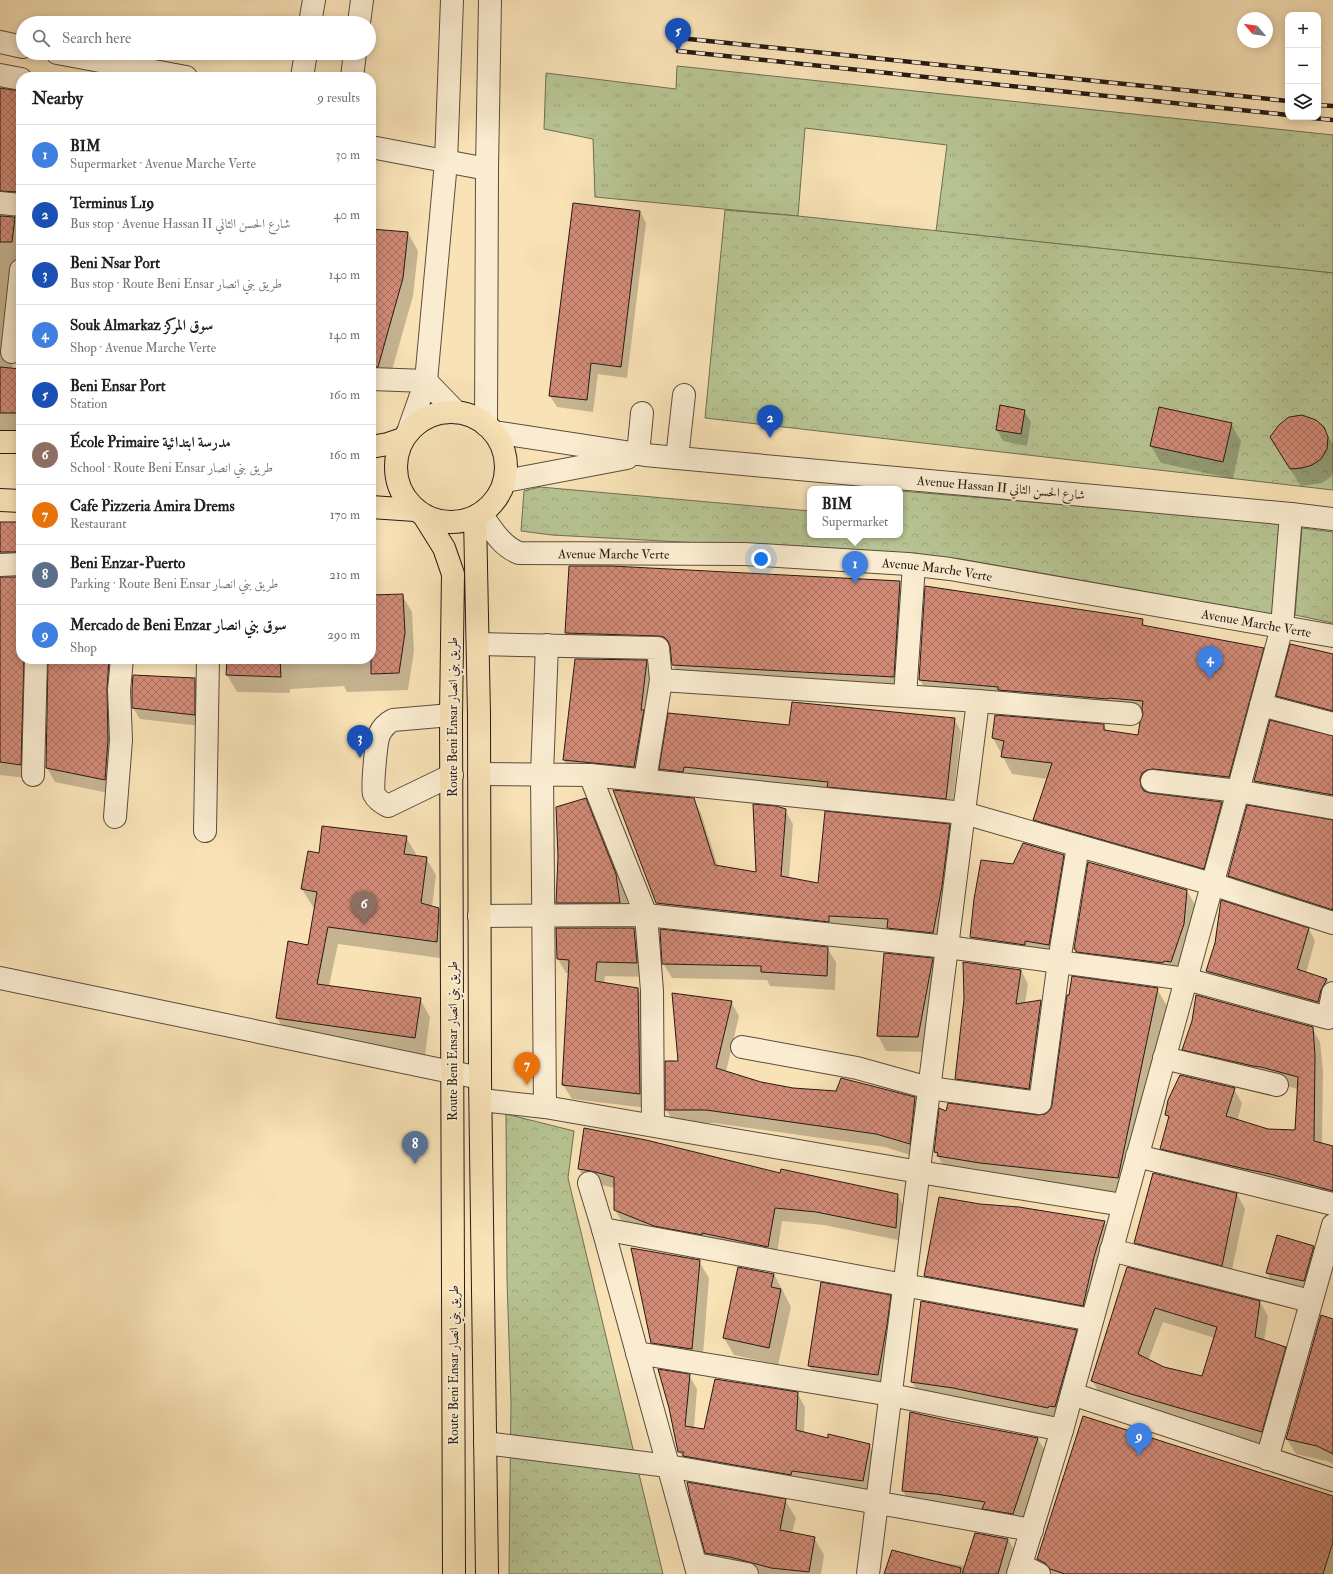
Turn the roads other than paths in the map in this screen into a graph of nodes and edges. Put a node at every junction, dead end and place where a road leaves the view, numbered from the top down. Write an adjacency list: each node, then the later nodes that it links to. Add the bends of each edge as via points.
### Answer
1 (314, 0): 5 (street)
2 (362, 0): 6 (street)
3 (452, 0): 18 (street)
4 (490, 0): 19 (street)
5 (311, 16)
6 (360, 16)
7 (0, 42): 8 (street)
8 (16, 45)
9 (95, 60): 12 (street)
10 (305, 60): 13 (street)
11 (354, 60): 14 (street)
12 (159, 72)
13 (303, 72)
14 (353, 72)
15 (0, 75): 16 (street)
16 (16, 78)
17 (376, 148): 18 (street)
18 (446, 162): 19 (street); 25 (street)
19 (487, 169): 29 (street)
20 (0, 203): 21 (street)
21 (16, 205)
22 (16, 310): 23 (street)
23 (11, 351)
24 (376, 379): 25 (street)
25 (426, 381): 27 (street); 30 (street)
26 (684, 395): 35 (street)
27 (456, 412): 29 (main road, via 472,416); 30 (main road, via 434,414 424,418)
28 (642, 413): 34 (street)
29 (490, 428): 34 (street, Avenue Hassan II شارع الحسن الثاني); 36 (main road, via 504,451)
30 (405, 436): 33 (main road); 40 (main road, via 395,464 396,477 406,501)
31 (0, 442): 32 (main road)
32 (16, 442)
33 (376, 446)
34 (641, 454): 35 (street, Avenue Hassan II شارع الحسن الثاني); 36 (street, Avenue Hassan II شارع الحسن الثاني)
35 (677, 458): 41 (street, Avenue Hassan II شارع الحسن الثاني)
36 (505, 481): 42 (main road, via 492,505)
37 (0, 500): 38 (main road)
38 (16, 500)
39 (376, 508): 40 (main road)
40 (420, 513): 42 (main road, via 436,521 449,523 463,522); 59 (main road, Route Beni Ensar طريق بني انصار, via 444,548 453,574)
41 (1291, 514): 43 (street, Avenue Hassan II شارع الحسن الثاني); 47 (street)
42 (478, 516): 46 (street, Avenue Marche Verte, via 501,541 519,553 745,554); 49 (main road, Route Beni Ensar طريق بني انصار)
43 (1333, 519)
44 (16, 564): 45 (street)
45 (0, 565)
46 (914, 565): 47 (street, Avenue Marche Verte, via 950,569); 55 (street)
47 (1282, 627): 48 (street, Avenue Marche Verte); 57 (street)
48 (1333, 636)
49 (478, 644): 50 (street); 60 (main road, Route Beni Ensar طريق بني انصار)
50 (547, 644): 54 (street, via 658,648); 63 (street)
51 (36, 664): 65 (street)
52 (122, 664): 72 (street, via 119,690 121,740)
53 (208, 664): 73 (street)
54 (661, 680): 55 (street); 67 (street)
55 (906, 696): 56 (street)
56 (978, 701): 58 (street); 71 (street)
57 (1261, 706): 61 (street); 69 (street)
58 (1130, 714)
59 (451, 715): 60 (main road); 66 (main road, Route Beni Ensar طريق بني انصار); 66 (street, via 393,720 387,723 378,736 374,794 379,801 388,806)
60 (479, 715): 62 (main road, Route Beni Ensar طريق بني انصار)
61 (1333, 724)
62 (479, 774): 63 (street); 66 (main road); 78 (main road, Route Beni Ensar طريق بني انصار)
63 (542, 774): 64 (street); 76 (street)
64 (590, 774): 67 (street); 77 (street)
65 (33, 775)
66 (452, 776): 87 (main road, Route Beni Ensar طريق بني انصار)
67 (645, 780): 71 (street)
68 (1152, 781): 69 (street)
69 (1238, 791): 70 (street); 75 (street)
70 (1333, 808)
71 (964, 813): 74 (street); 80 (street)
72 (115, 817)
73 (205, 831)
74 (1078, 846): 75 (street); 81 (street)
75 (1212, 884): 79 (street); 83 (street)
76 (543, 915): 77 (street); 78 (street); 92 (street)
77 (646, 915): 80 (street); 93 (street, via 652,991)
78 (479, 916): 88 (main road, Route Beni Ensar طريق بني انصار)
79 (1333, 923)
80 (947, 947): 81 (street); 90 (street)
81 (1059, 961): 83 (street); 90 (street, via 1040,1103)
82 (0, 978): 87 (street)
83 (1186, 979): 84 (street, via 1328,1018); 86 (street)
84 (1333, 993)
85 (742, 1046): 90 (street, via 856,1068)
86 (1164, 1058): 89 (street); 94 (street)
87 (452, 1073): 88 (street); 117 (main road, Route Beni Ensar طريق بني انصار)
88 (480, 1078): 91 (main road, Route Beni Ensar طريق بني انصار)
89 (1277, 1086)
90 (929, 1088): 95 (street)
91 (481, 1100): 92 (street); 109 (main road, Route Beni Ensar طريق بني انصار)
92 (545, 1107): 93 (street)
93 (653, 1125): 95 (street)
94 (1137, 1156): 97 (street); 98 (street)
95 (919, 1172): 98 (street); 102 (street)
96 (589, 1183): 100 (street)
97 (1333, 1204)
98 (1124, 1205): 101 (street)
99 (1333, 1225): 103 (street)
100 (604, 1230): 102 (street); 105 (street)
101 (1111, 1250): 103 (street); 104 (street)
102 (905, 1285): 104 (street); 107 (street)
103 (1310, 1301): 110 (street)
104 (1092, 1320): 106 (street)
105 (637, 1353): 107 (street); 111 (street)
106 (1072, 1394): 108 (street); 110 (street)
107 (891, 1395): 108 (street); 113 (street)
108 (1062, 1430): 114 (street)
109 (485, 1443): 111 (street); 118 (main road, Route Beni Ensar طريق بني انصار)
110 (1267, 1458): 112 (street)
111 (668, 1466): 113 (street); 115 (street)
112 (1333, 1480)
113 (877, 1503): 114 (street); 120 (street)
114 (1032, 1530): 116 (street)
115 (697, 1569): 119 (street)
116 (1026, 1571)
117 (454, 1574)
118 (487, 1574)
119 (747, 1574)
120 (868, 1574)

